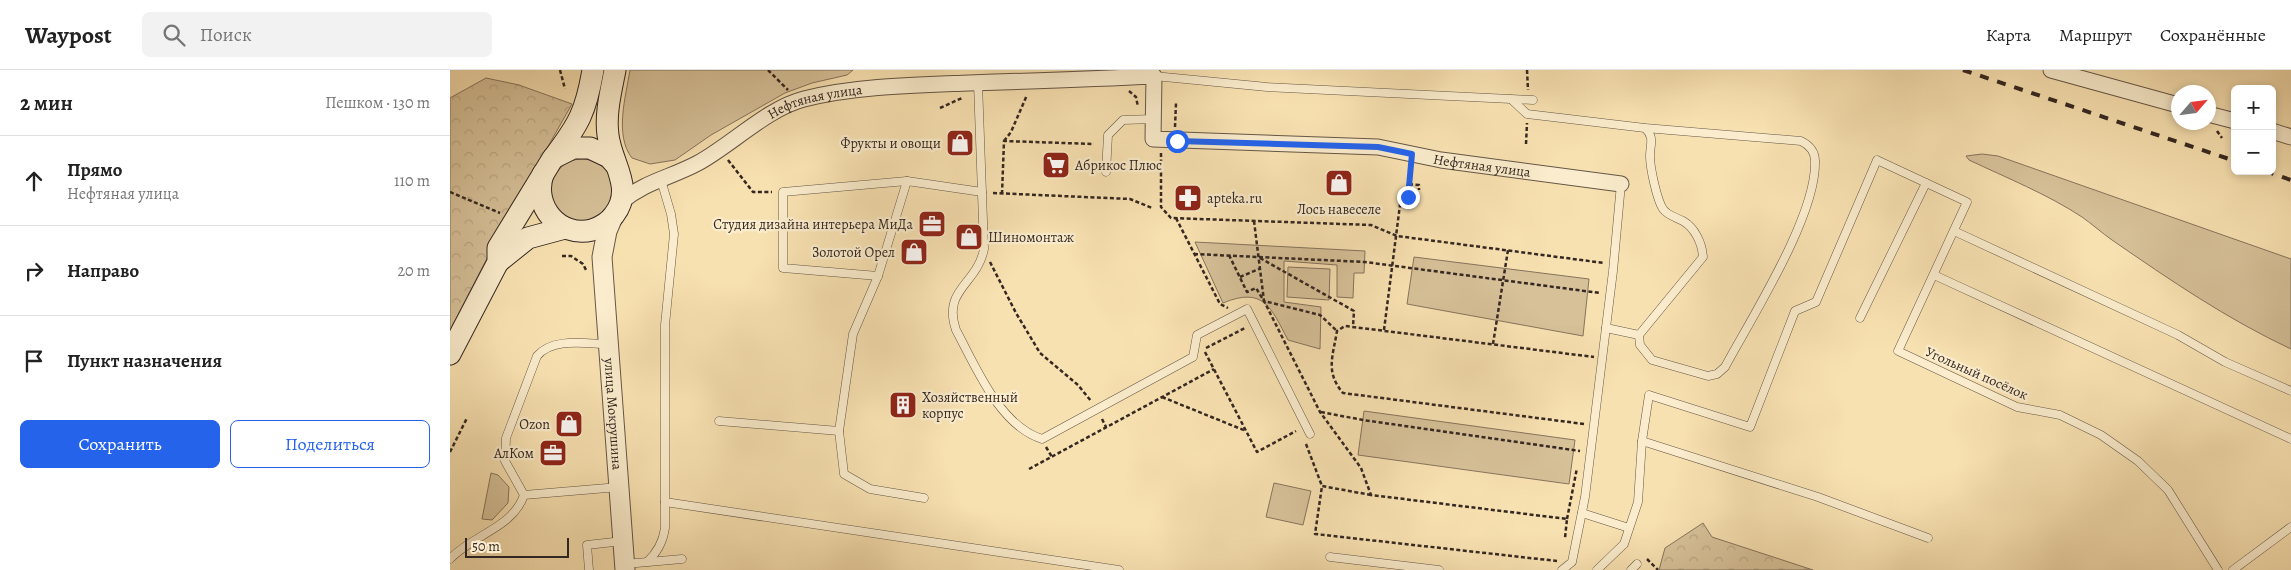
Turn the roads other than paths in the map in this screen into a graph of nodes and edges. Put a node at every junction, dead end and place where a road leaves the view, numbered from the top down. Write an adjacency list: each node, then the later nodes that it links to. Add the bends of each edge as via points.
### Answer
1 (593, 70): 15 (main road, via 584,111)
2 (615, 70): 16 (main road, via 608,133)
3 (2051, 70): 8 (street)
4 (1154, 76): 5 (street, Нефтяная улица); 6 (lane, via 1267,87); 10 (street, Нефтяная улица)
5 (978, 83): 18 (street, Нефтяная улица, via 870,89 799,101 760,121 698,162); 22 (lane)
6 (1511, 99): 7 (lane); 12 (lane, via 1527,114)
7 (1533, 100)
8 (2171, 103)
9 (2216, 116): 11 (street)
10 (1146, 119): 17 (lane, via 1123,120 1108,135); 21 (street, Нефтяная улица, via 1153,139 1171,145 1378,147 1441,160)
11 (2231, 120)
12 (1645, 128): 32 (lane, via 1652,140 1650,157 1663,209 1697,235 1703,257); 32 (lane, via 1800,141 1808,144 1816,161 1805,211 1786,254 1725,367 1708,376 1652,360 1640,345)
13 (2276, 133): 14 (street)
14 (2291, 137)
15 (548, 165): 16 (main road, via 573,148 590,148 609,157); 24 (main road, via 540,189 541,199 552,219); 27 (main road, via 498,248)
16 (618, 169): 18 (street, via 630,178); 23 (main road, via 623,187)
17 (1106, 172)
18 (656, 181): 23 (street, Нефтяная улица, via 634,191); 44 (lane, via 671,214 674,234 665,325)
19 (907, 181): 22 (lane); 29 (lane); 29 (lane, via 783,192 783,268)
20 (1926, 183): 25 (lane, via 1967,202); 30 (lane); 40 (lane, via 1877,160 1816,302 1795,311 1750,427 1649,395)
21 (1621, 184): 31 (lane)
22 (982, 192): 38 (lane, via 982,262 956,296 952,318 993,398 1029,435 1042,439 1193,356 1197,335 1247,309)
23 (617, 210): 24 (main road, via 596,229); 26 (street, улица Мокрушина, via 607,231)
24 (570, 229): 26 (street, via 593,242); 27 (main road, via 528,238)
25 (1954, 231): 28 (lane); 35 (lane)
26 (602, 257): 33 (street, улица Мокрушина)
27 (498, 262): 34 (main road)
28 (1934, 274): 39 (lane); 60 (lane, Угольный посёлок, via 1898,350 2017,407 2060,415 2138,460 2168,490)
29 (878, 276): 37 (lane, via 854,334)
30 (1860, 318)
31 (1606, 328): 32 (lane); 45 (lane)
32 (1638, 335)
33 (608, 344): 41 (street, улица Мокрушина); 42 (lane, via 556,344 537,356 506,438 505,461)
34 (450, 354)
35 (2291, 391)
36 (719, 421): 37 (lane)
37 (839, 431): 43 (lane, via 844,474 870,489)
38 (1307, 436)
39 (2291, 439)
40 (1642, 441): 47 (lane, via 1638,502); 48 (lane, via 1818,497)
41 (619, 487): 42 (lane); 49 (street, улица Мокрушина)
42 (524, 495): 51 (lane, via 513,514 458,550)
43 (924, 498)
44 (665, 502): 53 (lane, via 663,539 656,554); 56 (lane)
45 (1582, 513): 47 (lane); 58 (lane, via 1572,562)
46 (2291, 527): 61 (lane)
47 (1629, 528): 59 (lane, via 1624,544)
48 (1928, 538)
49 (623, 541): 54 (street, улица Мокрушина); 55 (lane, via 587,545)
50 (1330, 557): 57 (lane)
51 (450, 559)
52 (682, 559): 53 (lane)
53 (647, 562): 54 (lane)
54 (625, 567)
55 (589, 570)
56 (1119, 570)
57 (1440, 570)
58 (1562, 570)
59 (1597, 570)
60 (2218, 570)
61 (2233, 570)

